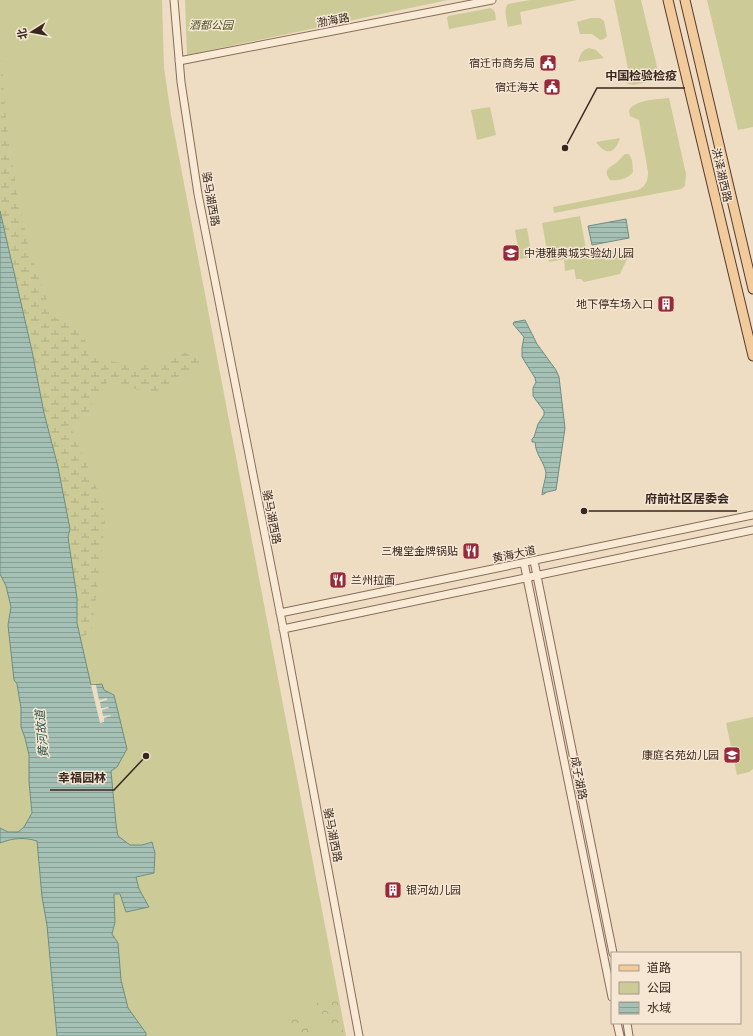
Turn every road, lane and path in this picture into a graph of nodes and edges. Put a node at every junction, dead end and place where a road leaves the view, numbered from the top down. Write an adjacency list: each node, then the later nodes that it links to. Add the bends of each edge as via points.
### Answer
1 (174, 0): 5 (street, 骆马湖西路)
2 (492, 0): 5 (street, 渤海路)
3 (668, 0): 7 (main road, 洪泽湖西路)
4 (685, 0): 6 (main road, 洪泽湖西路)
5 (179, 61): 14 (street, 骆马湖西路, via 198,194)
6 (753, 289)
7 (753, 356)
8 (753, 515): 10 (street, 黄海大道)
9 (753, 530): 12 (street)
10 (534, 561): 11 (street, 黄海大道); 12 (street, 成子湖路)
11 (524, 563): 13 (street, 成子湖路); 14 (street, 黄海大道)
12 (537, 575): 13 (street); 16 (street, 成子湖路)
13 (527, 577): 15 (street); 17 (street, 成子湖路)
14 (280, 613): 15 (street, 骆马湖西路)
15 (283, 629): 20 (street, 骆马湖西路)
16 (612, 952)
17 (611, 992)
18 (617, 1024): 21 (street)
19 (626, 1024): 22 (street)
20 (359, 1036)
21 (620, 1036)
22 (629, 1036)

